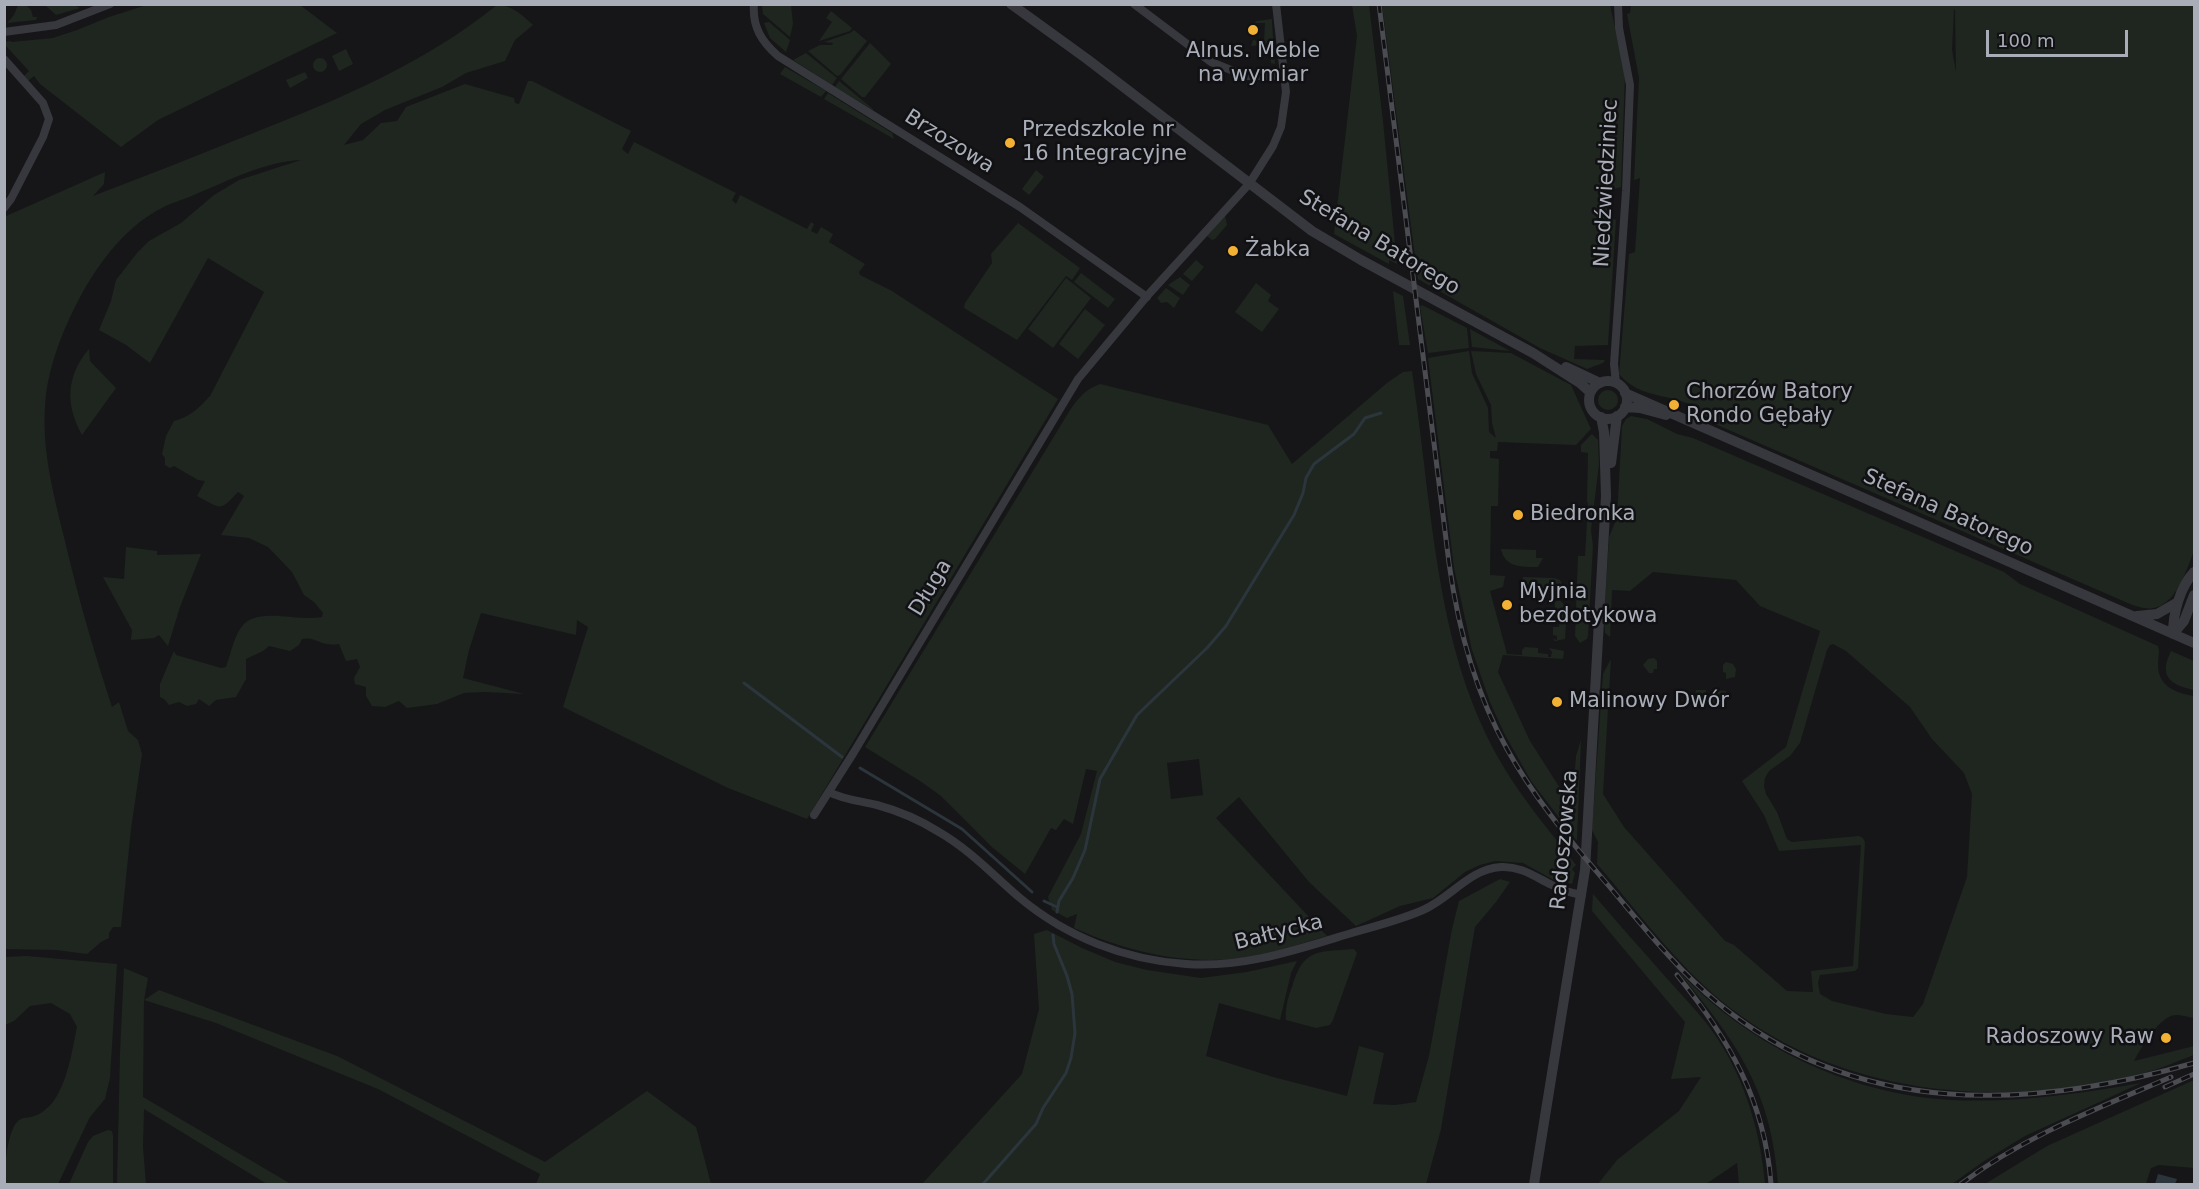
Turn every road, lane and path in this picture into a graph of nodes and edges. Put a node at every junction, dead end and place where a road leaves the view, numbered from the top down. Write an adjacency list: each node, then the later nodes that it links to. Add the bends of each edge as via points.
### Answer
1 (110, 4): 7 (street, via 56,25)
2 (754, 4): 12 (street, Brzozowa, via 757,30 778,56 1020,207)
3 (1011, 4): 10 (street, Stefana Batorego)
4 (1134, 4): 9 (street, via 1211,62 1246,75)
5 (1276, 4): 9 (street)
6 (1618, 4): 14 (street, Niedźwiedziniec, via 1630,85 1614,364)
7 (4, 32)
8 (4, 59): 11 (street, via 43,103 49,119)
9 (1284, 76): 10 (street, via 1285,101 1278,135)
10 (1249, 184): 12 (street); 13 (street, Stefana Batorego, via 1327,241)
11 (4, 208)
12 (1147, 297): 27 (street, Długa, via 1078,380)
13 (1533, 353): 14 (street, Stefana Batorego); 15 (street, Stefana Batorego)
14 (1608, 382): 15 (street); 16 (street)
15 (1590, 392): 18 (street, via 1590,405)
16 (1625, 393): 17 (street); 19 (street, Stefana Batorego)
17 (1621, 411): 18 (street, via 1609,418); 19 (street, Stefana Batorego, via 1640,408); 20 (street, Radoszowska)
18 (1601, 417): 20 (street, Radoszowska)
19 (1685, 420): 24 (street, Stefana Batorego)
20 (1606, 496): 29 (street, Radoszowska)
21 (2194, 572): 23 (street)
22 (2194, 595): 25 (street, via 2184,621)
23 (2178, 602): 24 (street, via 2157,614); 25 (street)
24 (2133, 616): 25 (street, Stefana Batorego)
25 (2173, 634): 26 (street, Stefana Batorego)
26 (2194, 643)
27 (829, 792): 28 (street, Długa); 29 (street, Bałtycka, via 924,823 967,850 1021,899 1056,924 1109,949 1154,961 1228,964 1287,953 1425,910 1490,868 1522,870 1562,890)
28 (814, 815)
29 (1582, 895): 30 (street, Radoszowska)
30 (1534, 1185)

